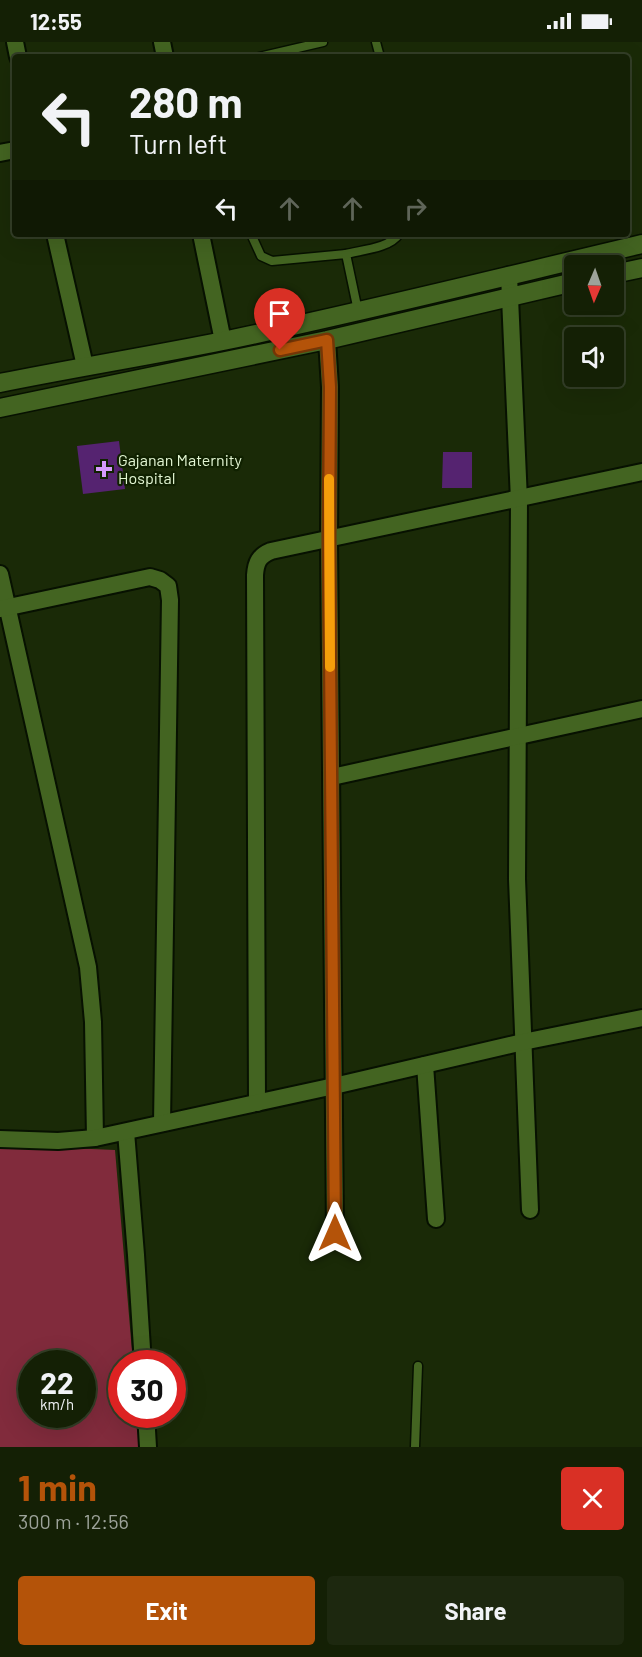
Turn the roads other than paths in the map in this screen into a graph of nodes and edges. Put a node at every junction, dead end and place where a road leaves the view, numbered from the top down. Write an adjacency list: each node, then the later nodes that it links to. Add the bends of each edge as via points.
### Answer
1 (323, 42): 2 (lane)
2 (272, 54)
3 (56, 237): 17 (street)
4 (202, 237): 16 (street)
5 (252, 237): 8 (lane, via 261,256 272,261)
6 (398, 237): 8 (lane)
7 (642, 244): 11 (main road)
8 (346, 254): 14 (lane)
9 (642, 268): 10 (main road)
10 (624, 272)
11 (508, 275): 13 (street); 14 (main road)
12 (564, 284): 13 (main road)
13 (510, 296): 15 (main road); 21 (street)
14 (358, 311): 16 (main road)
15 (327, 340): 19 (main road); 22 (street)
16 (223, 341): 17 (main road)
17 (85, 366): 18 (main road)
18 (0, 383)
19 (0, 408)
20 (642, 472): 21 (street)
21 (519, 500): 22 (street); 26 (street)
22 (329, 539): 27 (street); 32 (street, via 271,551 256,564)
23 (0, 574): 24 (street)
24 (4, 608): 33 (street, via 150,577 168,586); 35 (street, via 88,968)
25 (642, 709): 26 (street)
26 (519, 736): 27 (street); 29 (street, via 517,879)
27 (332, 777): 31 (street)
28 (642, 1018): 29 (street)
29 (523, 1042): 30 (street); 37 (street)
30 (424, 1065): 31 (street); 38 (street)
31 (334, 1086): 32 (street); 39 (street)
32 (257, 1102): 33 (street)
33 (162, 1123): 34 (street)
34 (126, 1132): 35 (street); 40 (street)
35 (95, 1138): 36 (street)
36 (0, 1139)
37 (530, 1210)
38 (436, 1219)
39 (335, 1233)
40 (142, 1350)
41 (418, 1366): 44 (lane)
42 (147, 1428): 43 (street)
43 (148, 1447)
44 (416, 1447)

